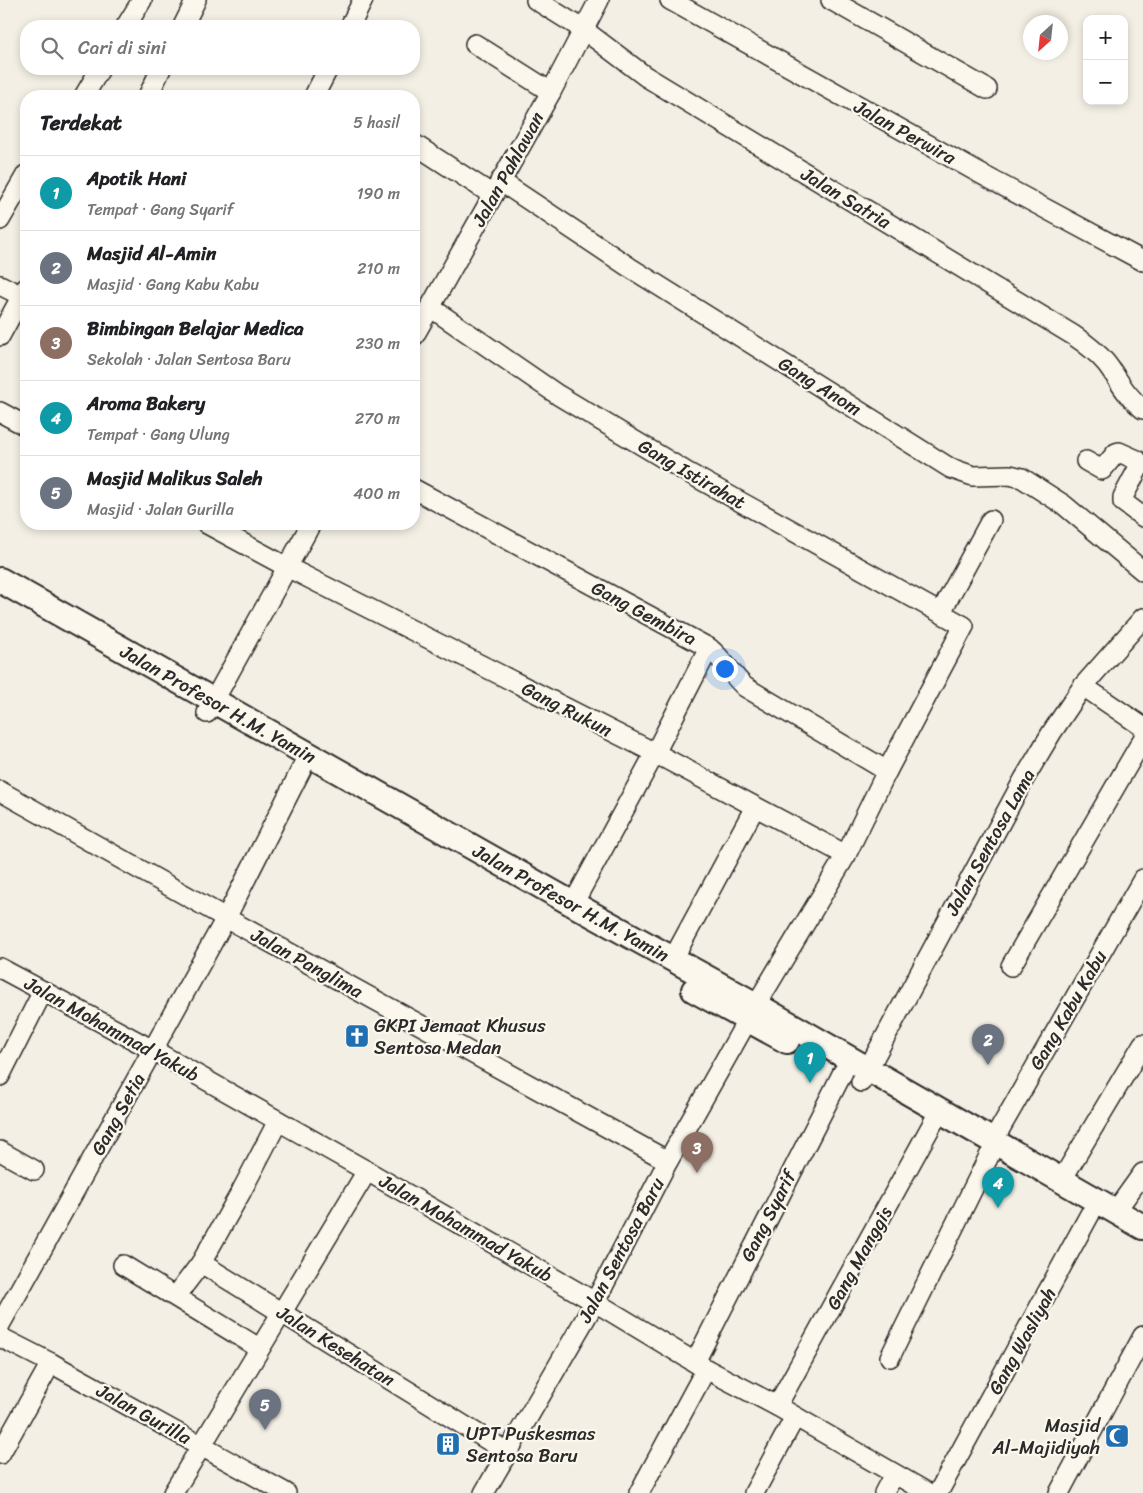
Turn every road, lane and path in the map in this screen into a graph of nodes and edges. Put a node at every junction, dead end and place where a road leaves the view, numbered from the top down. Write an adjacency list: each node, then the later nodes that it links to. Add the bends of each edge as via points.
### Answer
1 (142, 0): 8 (street)
2 (196, 0): 9 (street)
3 (363, 0): 10 (street)
4 (536, 0): 11 (street, Jalan Satria)
5 (599, 0): 11 (street, Jalan Pahlawan)
6 (670, 0): 25 (street, Jalan Perwira, via 979,174)
7 (831, 0): 16 (street)
8 (130, 20)
9 (185, 20)
10 (353, 20)
11 (584, 30): 20 (street, Jalan Pahlawan); 32 (street, Jalan Satria, via 645,76 1073,335 1105,362 1131,400)
12 (475, 44): 20 (street)
13 (96, 75): 17 (street)
14 (158, 75): 18 (street)
15 (325, 75): 19 (street)
16 (987, 88)
17 (88, 90)
18 (151, 90)
19 (317, 90)
20 (551, 92): 23 (street, Jalan Pahlawan)
21 (420, 147): 23 (street, Gang Anom)
22 (20, 185): 24 (street)
23 (496, 188): 29 (street, Jalan Pahlawan); 42 (street, Gang Anom, via 629,267 950,468 973,476 1010,475 1022,478 1064,505)
24 (0, 220)
25 (1143, 260)
26 (0, 285): 27 (street)
27 (20, 292)
28 (20, 302): 31 (street)
29 (430, 307): 30 (street, Jalan Pahlawan); 45 (street, Gang Istirahat, via 505,360 685,471)
30 (420, 325)
31 (0, 336)
32 (1143, 409)
33 (0, 412): 34 (street)
34 (20, 423)
35 (1086, 460): 37 (street, via 1102,470 1119,452 1137,460 1140,465 1123,502)
36 (420, 492): 48 (street, Gang Gembira)
37 (1143, 517)
38 (991, 520): 45 (street)
39 (218, 530): 41 (street, Gang Rukun)
40 (308, 530): 41 (street)
41 (287, 567): 50 (street); 53 (street, Gang Rukun)
42 (1143, 571)
43 (0, 580): 50 (main road, Jalan Profesor H.M. Yamin)
44 (0, 598): 50 (main road, Jalan Profesor H.M. Yamin)
45 (941, 612): 47 (street, Gang Istirahat)
46 (1142, 620): 49 (street, Jalan Sentosa Lama)
47 (964, 626): 55 (street, Jalan Sentosa Baru)
48 (709, 648): 53 (street); 55 (street, Gang Gembira, via 745,687)
49 (1083, 686): 51 (street); 69 (street, Jalan Sentosa Lama, via 1024,779)
50 (210, 707): 54 (main road, Jalan Profesor H.M. Yamin); 60 (main road, Jalan Profesor H.M. Yamin)
51 (1143, 727)
52 (1143, 739): 63 (street)
53 (656, 753): 57 (street, Gang Rukun); 60 (street)
54 (302, 768): 60 (main road, Jalan Profesor H.M. Yamin); 61 (street, Gang Setia)
55 (887, 771): 58 (street, Jalan Sentosa Baru)
56 (0, 791): 61 (street, Jalan Panglima)
57 (755, 807): 58 (street, Gang Rukun); 62 (street)
58 (846, 854): 66 (street, Jalan Sentosa Baru)
59 (1143, 879): 73 (street, Gang Kabu Kabu)
60 (578, 912): 62 (main road, Jalan Profesor H.M. Yamin); 66 (main road, Jalan Profesor H.M. Yamin)
61 (226, 918): 68 (street, Gang Setia); 75 (street, Jalan Panglima)
62 (673, 959): 66 (main road, Jalan Profesor H.M. Yamin)
63 (1011, 966)
64 (0, 968): 65 (street, Jalan Mohammad Yakub)
65 (42, 991): 68 (street, Jalan Mohammad Yakub); 70 (street)
66 (752, 1012): 69 (main road, Jalan Profesor H.M. Yamin); 75 (street, Jalan Sentosa Baru)
67 (1143, 1044): 79 (street)
68 (153, 1050): 72 (street, Jalan Mohammad Yakub); 89 (street, Gang Setia)
69 (855, 1070): 71 (main road, Jalan Profesor H.M. Yamin); 95 (street, Gang Syarif)
70 (0, 1076)
71 (937, 1117): 73 (main road, Jalan Profesor H.M. Yamin); 96 (street, Gang Manggis)
72 (278, 1121): 77 (street, Jalan Mohammad Yakub); 84 (street)
73 (991, 1148): 79 (main road, Jalan Profesor H.M. Yamin); 81 (main road, Jalan Profesor H.M. Yamin); 93 (street, Gang Kabu Kabu)
74 (0, 1151): 76 (street)
75 (668, 1161): 87 (street, Jalan Sentosa Baru)
76 (34, 1170)
77 (367, 1171): 87 (street, Jalan Mohammad Yakub); 88 (street)
78 (1143, 1172): 80 (street)
79 (1061, 1181): 80 (main road, Jalan Profesor H.M. Yamin)
80 (1115, 1212): 82 (main road, Jalan Profesor H.M. Yamin)
81 (1090, 1214): 83 (main road, Jalan Profesor H.M. Yamin); 110 (street, Gang Wasliyah)
82 (1143, 1227)
83 (1143, 1244)
84 (201, 1263): 86 (street); 88 (street, Jalan Kesehatan)
85 (122, 1265): 86 (street)
86 (176, 1296): 92 (street)
87 (594, 1302): 95 (street, Jalan Mohammad Yakub); 99 (street, Jalan Sentosa Baru)
88 (281, 1312): 92 (street); 99 (street, Jalan Kesehatan)
89 (0, 1325)
90 (1143, 1336): 111 (street)
91 (0, 1337): 94 (street, Jalan Gurilla)
92 (259, 1348): 98 (street)
93 (890, 1357)
94 (51, 1363): 98 (street, Jalan Gurilla); 100 (street)
95 (701, 1365): 96 (street, Jalan Mohammad Yakub); 106 (street, Gang Syarif)
96 (777, 1406): 97 (street, Jalan Mohammad Yakub)
97 (795, 1417): 101 (street, Jalan Mohammad Yakub); 107 (street)
98 (200, 1445): 102 (street, Jalan Gurilla); 103 (street)
99 (507, 1452): 105 (street, Jalan Sentosa Baru)
100 (0, 1454)
101 (894, 1474): 108 (street); 109 (street, Jalan Mohammad Yakub)
102 (267, 1488): 104 (street, Jalan Gurilla)
103 (173, 1493)
104 (286, 1493)
105 (484, 1493)
106 (639, 1493)
107 (754, 1493)
108 (884, 1493)
109 (928, 1493)
110 (938, 1493)
111 (1059, 1493)

